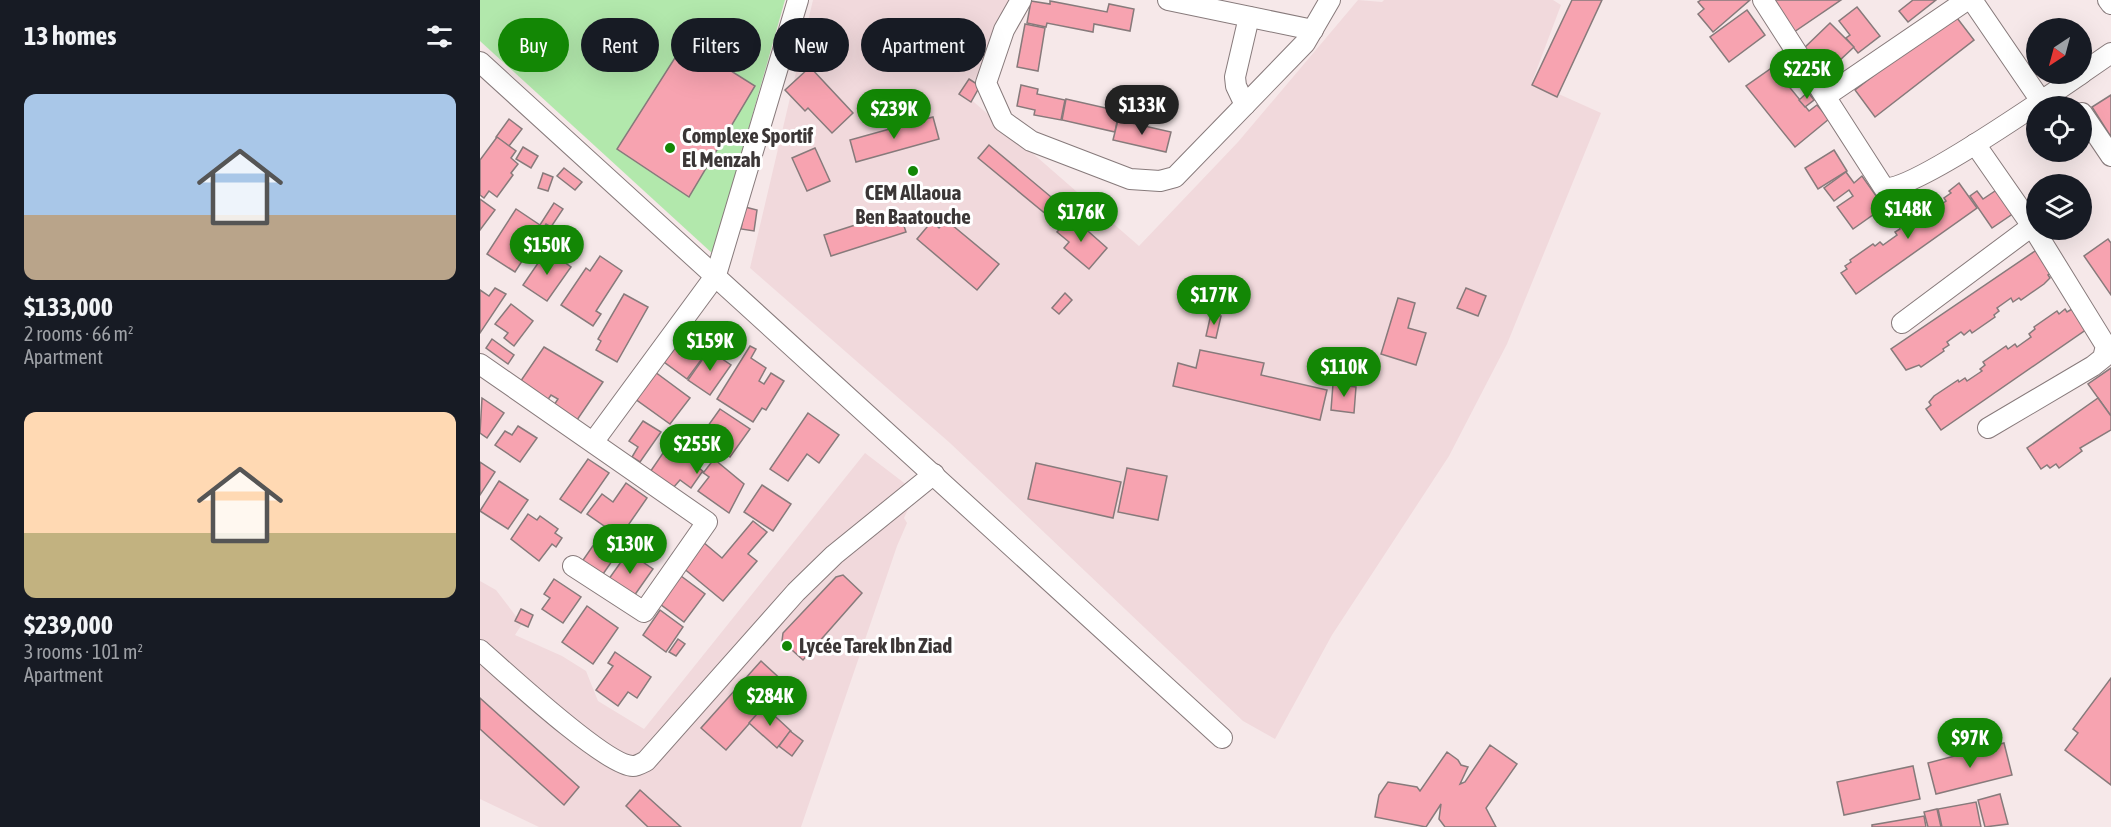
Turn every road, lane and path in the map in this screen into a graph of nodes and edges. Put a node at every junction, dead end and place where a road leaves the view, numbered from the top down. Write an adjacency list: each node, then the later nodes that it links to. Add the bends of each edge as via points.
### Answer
1 (798, 0): 29 (street)
2 (1021, 0): 21 (street, via 1005,30 986,83 1003,121 1031,141 1130,179 1160,181 1175,177)
3 (1168, 0): 10 (street)
4 (1330, 0): 11 (street)
5 (1763, 0): 17 (street)
6 (1967, 0): 17 (street)
7 (1972, 0): 18 (street)
8 (2108, 0): 9 (street)
9 (2111, 4)
10 (1249, 17): 11 (street); 21 (street, via 1235,77)
11 (1313, 30): 21 (street)
12 (2111, 53): 14 (street)
13 (480, 62): 29 (street)
14 (2092, 66)
15 (2067, 84): 16 (street)
16 (2064, 86): 19 (street); 20 (street)
17 (1826, 96): 24 (street, via 1884,188 1900,185)
18 (2038, 96)
19 (2049, 96)
20 (2071, 96)
21 (1245, 105)
22 (2026, 111): 24 (street)
23 (2092, 128): 25 (street)
24 (1975, 144): 26 (street)
25 (2111, 156)
26 (2026, 217)
27 (2026, 230): 30 (street)
28 (2041, 240): 32 (street, via 2106,346 2103,358)
29 (716, 275): 33 (street); 34 (street)
30 (1902, 323)
31 (480, 364): 33 (street)
32 (1988, 428)
33 (594, 441): 35 (street, via 707,522 644,612)
34 (934, 474): 36 (street, via 834,555 796,592 646,761 633,766 595,747); 37 (street)
35 (573, 566)
36 (480, 650)
37 (1222, 738)

